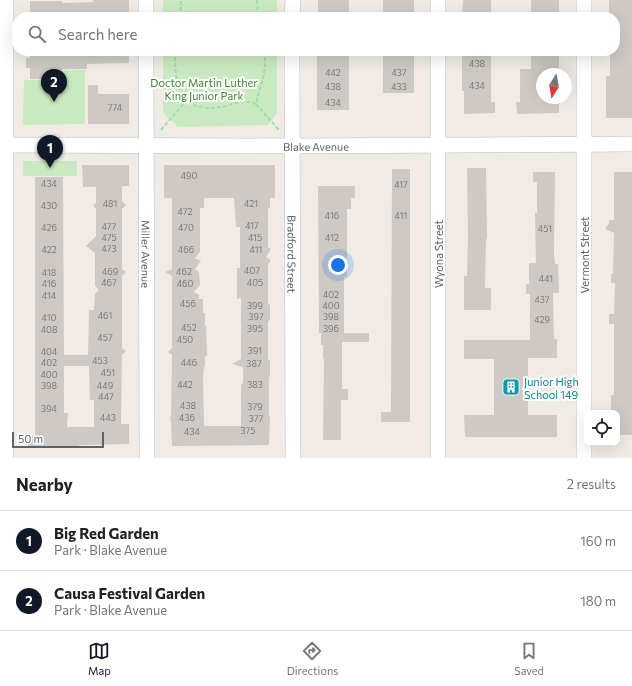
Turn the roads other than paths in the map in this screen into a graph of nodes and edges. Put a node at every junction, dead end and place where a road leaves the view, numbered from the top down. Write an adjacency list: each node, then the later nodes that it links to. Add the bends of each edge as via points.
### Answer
1 (6, 0): 17 (street)
2 (146, 0): 6 (street)
3 (292, 0): 7 (street)
4 (438, 0): 8 (street)
5 (584, 0): 9 (street)
6 (146, 12)
7 (292, 12)
8 (438, 12)
9 (584, 12)
10 (146, 56): 18 (street, Miller Avenue)
11 (292, 56): 19 (street, Bradford Street)
12 (438, 56): 14 (street, Wyona Street)
13 (584, 56): 15 (street, Vermont Street)
14 (438, 144): 15 (street, Blake Avenue); 19 (street, Blake Avenue); 23 (street, Wyona Street)
15 (584, 144): 16 (street, Blake Avenue); 24 (street, Vermont Street)
16 (632, 144)
17 (3, 145): 18 (street, Blake Avenue); 20 (street)
18 (146, 145): 19 (street, Blake Avenue); 21 (street, Miller Avenue)
19 (292, 146): 22 (street, Bradford Street)
20 (6, 458)
21 (147, 458)
22 (293, 458)
23 (438, 458)
24 (584, 458)

